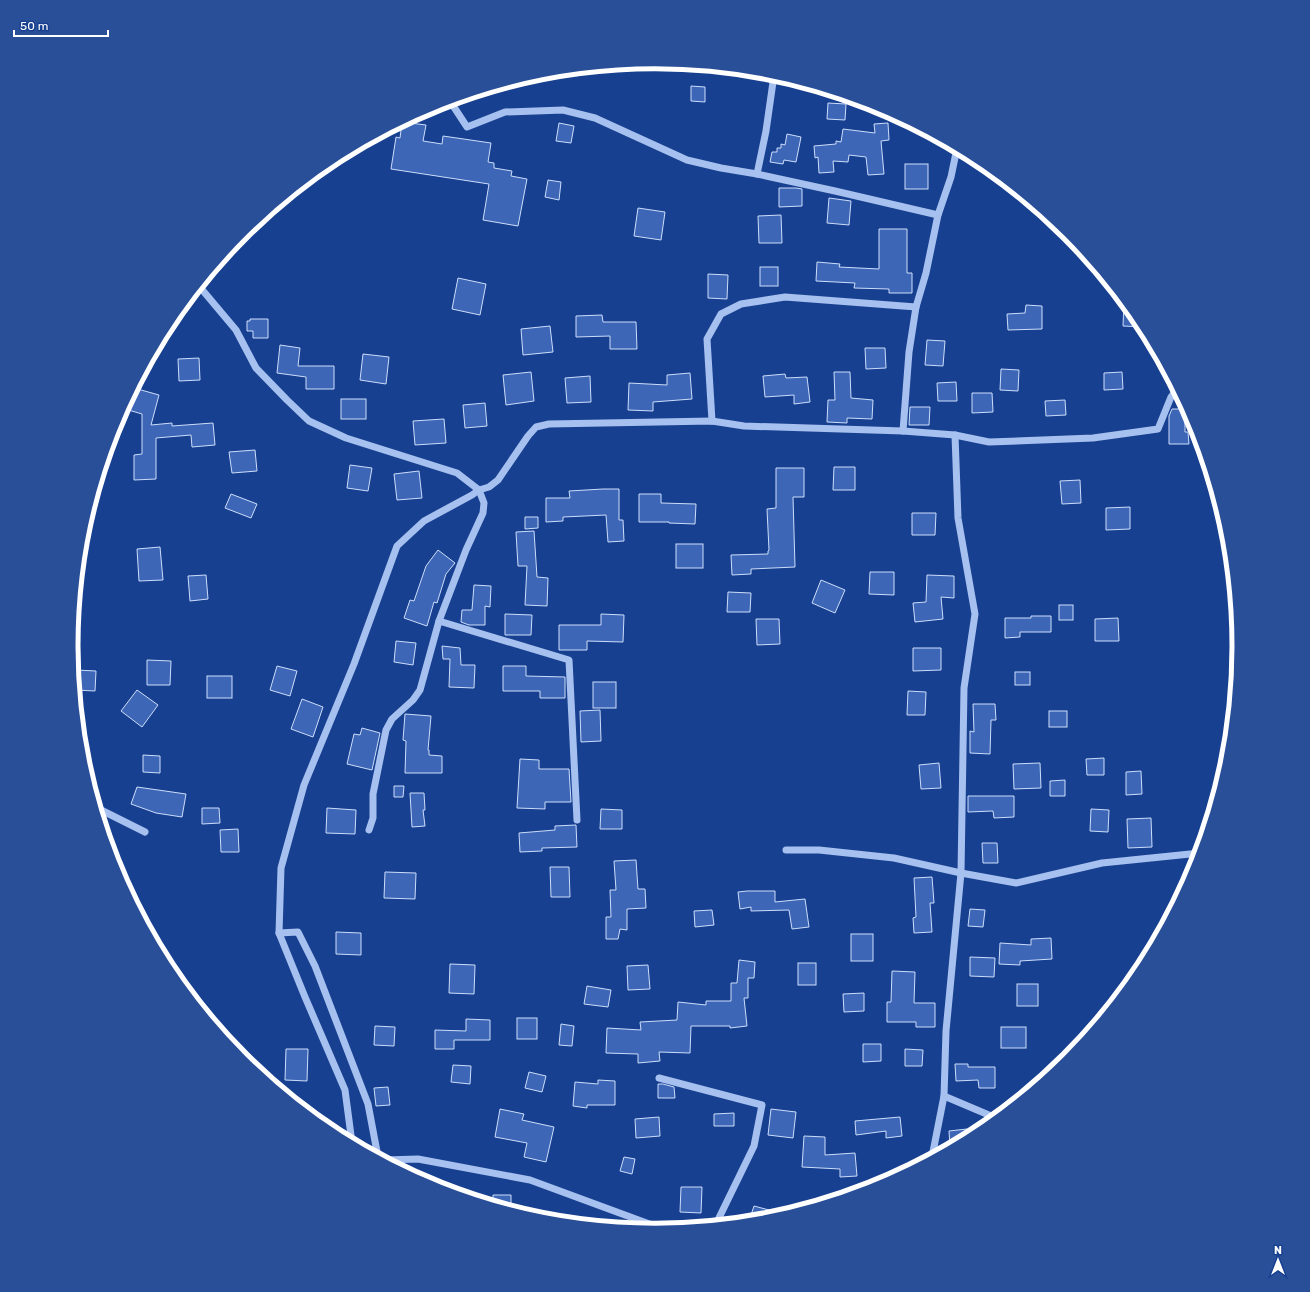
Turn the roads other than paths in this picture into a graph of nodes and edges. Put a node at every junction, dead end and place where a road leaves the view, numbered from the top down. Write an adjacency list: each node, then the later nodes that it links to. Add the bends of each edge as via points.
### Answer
1 (773, 81): 4 (street)
2 (453, 106): 4 (street, via 467,127 505,112 563,110 595,118 687,160)
3 (956, 153): 5 (street)
4 (757, 174): 5 (street)
5 (938, 215): 7 (street)
6 (201, 290): 12 (street, via 236,330 256,368 309,420 346,438 457,473)
7 (916, 307): 9 (street, via 785,297 741,304 721,314 707,339); 10 (street, via 909,352)
8 (1173, 394): 11 (street, via 1158,429 1093,438 989,442)
9 (712, 421): 10 (street, via 744,426); 12 (street, via 549,424 536,427 498,480)
10 (903, 431): 11 (street)
11 (955, 435): 20 (street, via 958,518 975,614 964,688)
12 (479, 490): 13 (street, via 484,502 483,512); 21 (street, via 424,521 397,546 354,664 304,785 282,868)
13 (439, 621): 15 (street, via 569,660); 16 (street, via 420,690 392,719 386,730 373,794 373,818)
14 (103, 811): 17 (street)
15 (577, 820)
16 (369, 830)
17 (145, 832)
18 (786, 850): 20 (street, via 819,850 894,858)
19 (1193, 854): 20 (street, via 1102,863 1016,883)
20 (961, 873): 23 (street, via 946,1031)
21 (279, 933): 25 (street, via 345,1090); 26 (street, via 298,932 315,966 368,1104)
22 (659, 1078): 29 (street, via 762,1105 754,1146)
23 (944, 1096): 24 (street); 27 (street)
24 (990, 1116)
25 (351, 1137)
26 (377, 1151)
27 (933, 1151)
28 (393, 1160): 30 (street, via 418,1159 530,1180)
29 (718, 1219)
30 (646, 1223)

